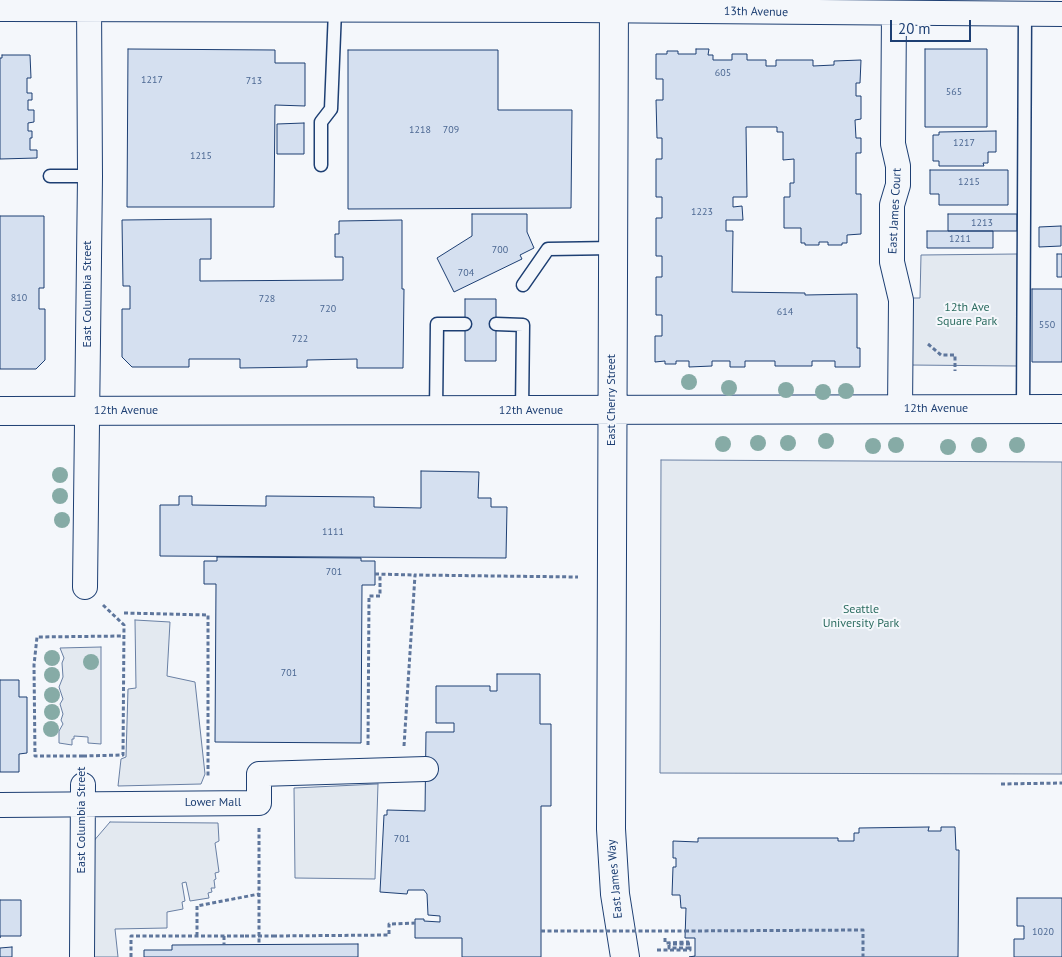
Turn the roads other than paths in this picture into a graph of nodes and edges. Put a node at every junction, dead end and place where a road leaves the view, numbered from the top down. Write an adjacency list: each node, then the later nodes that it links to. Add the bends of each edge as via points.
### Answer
1 (89, 5): 4 (street, 13th Avenue); 5 (street, 13th Avenue); 11 (street, East Columbia Street)
2 (614, 5): 3 (street, 13th Avenue); 5 (street, 13th Avenue); 12 (main road, East Cherry Street)
3 (867, 6): 6 (street, 13th Avenue)
4 (0, 10)
5 (334, 10): 9 (lane, via 331,109 321,122)
6 (894, 13): 7 (street, 13th Avenue); 16 (street, East James Court, via 893,144 898,185 892,205 892,262 900,300)
7 (1025, 14): 8 (street, 13th Avenue); 17 (lane)
8 (1062, 14)
9 (321, 165)
10 (50, 176): 11 (lane)
11 (90, 176): 21 (street, East Columbia Street)
12 (613, 248): 13 (lane, via 548,249); 19 (main road, East Cherry Street)
13 (523, 285)
14 (465, 324): 22 (lane, via 437,324)
15 (496, 324): 23 (lane, via 523,325)
16 (900, 409): 17 (main road, 12th Avenue); 19 (main road, 12th Avenue)
17 (1023, 409): 18 (main road, 12th Avenue)
18 (1062, 409)
19 (612, 410): 23 (main road, 12th Avenue); 27 (main road, East Cherry Street)
20 (0, 411): 21 (main road, 12th Avenue)
21 (87, 411): 22 (main road, 12th Avenue); 24 (street, East Columbia Street)
22 (436, 411): 23 (main road, 12th Avenue)
23 (522, 411)
24 (85, 587)
25 (426, 769): 26 (street, Lower Mall, via 259,774 259,803)
26 (83, 794): 28 (street, Lower Mall); 29 (street, East Columbia Street)
27 (612, 800): 30 (main road, East James Way, via 613,872)
28 (0, 805)
29 (82, 957)
30 (625, 957)

